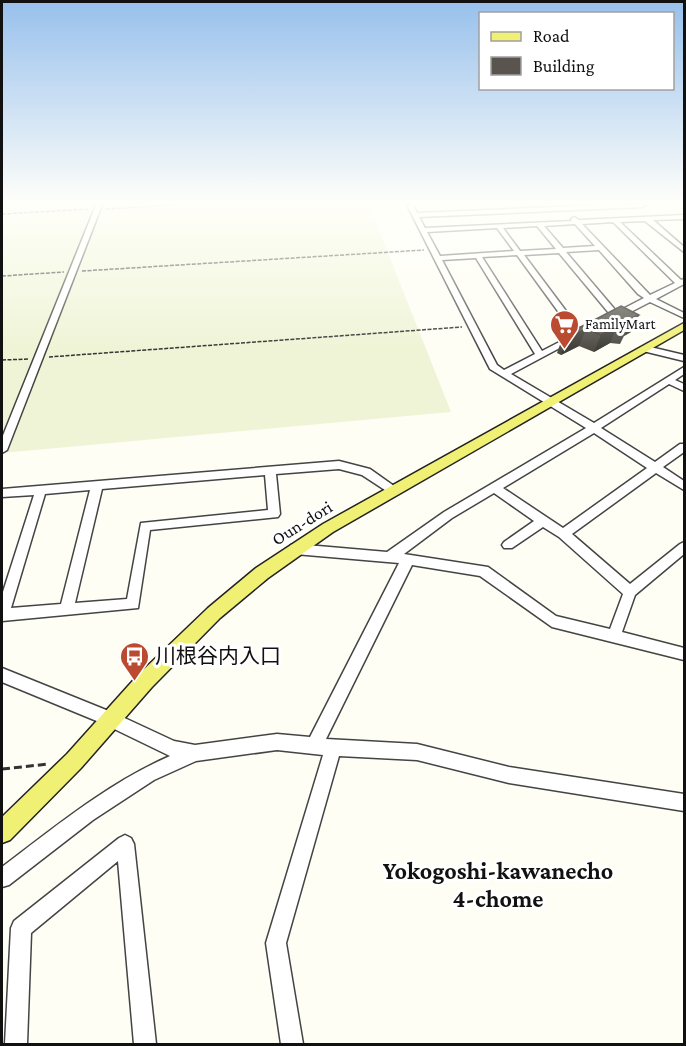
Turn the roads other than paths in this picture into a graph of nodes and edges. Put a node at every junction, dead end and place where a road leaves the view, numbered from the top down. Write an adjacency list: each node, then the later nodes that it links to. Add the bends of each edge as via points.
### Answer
1 (80, 254): 28 (street)
2 (435, 254): 9 (street)
3 (508, 254): 8 (street)
4 (520, 254): 17 (street)
5 (563, 254): 12 (street)
6 (607, 254): 11 (street)
7 (651, 254): 10 (street)
8 (478, 256): 9 (street); 19 (street)
9 (437, 258): 22 (street, via 493,367)
10 (682, 282): 11 (street)
11 (650, 299): 12 (street); 13 (street)
12 (616, 316): 14 (street)
13 (684, 316)
14 (607, 321)
15 (684, 326): 18 (main road, Oun-dori)
16 (589, 330): 17 (street)
17 (580, 335): 19 (street)
18 (646, 349): 20 (street); 25 (main road, Oun-dori)
19 (540, 355): 22 (street)
20 (684, 358)
21 (684, 370): 23 (street)
22 (502, 374): 25 (street)
23 (669, 380): 24 (street); 26 (street)
24 (684, 388)
25 (553, 402): 26 (street); 35 (main road, Oun-dori)
26 (594, 428): 29 (street); 33 (street)
27 (684, 447): 29 (street)
28 (2, 450)
29 (656, 468): 32 (street); 38 (street)
30 (270, 470): 31 (street); 35 (street, via 345,466 373,475); 45 (street, via 274,514 145,526 133,604)
31 (96, 484): 34 (street); 45 (street)
32 (684, 486)
33 (493, 487): 37 (street); 42 (street)
34 (41, 489): 36 (street); 46 (street)
35 (395, 491): 41 (main road, Oun-dori)
36 (2, 492)
37 (543, 521): 38 (street); 39 (street)
38 (563, 534): 44 (street)
39 (508, 545)
40 (684, 547): 44 (street)
41 (295, 549): 42 (street); 50 (main road, Oun-dori, via 214,613)
42 (390, 557): 43 (street)
43 (408, 559): 47 (street, via 483,571 552,621); 51 (street)
44 (630, 592): 47 (street)
45 (67, 609): 46 (street)
46 (2, 615)
47 (614, 636): 48 (street)
48 (684, 654)
49 (2, 675): 50 (street)
50 (110, 719): 53 (street, via 173,748); 55 (main road, Oun-dori)
51 (314, 746): 52 (street); 53 (street, via 277,742)
52 (333, 748): 54 (street, via 417,752 509,775); 59 (street, via 276,943)
53 (195, 753): 56 (street, via 148,774)
54 (684, 803)
55 (2, 832)
56 (2, 878)
57 (16, 1044): 58 (street, via 21,928 125,844)
58 (145, 1044)
59 (292, 1044)

